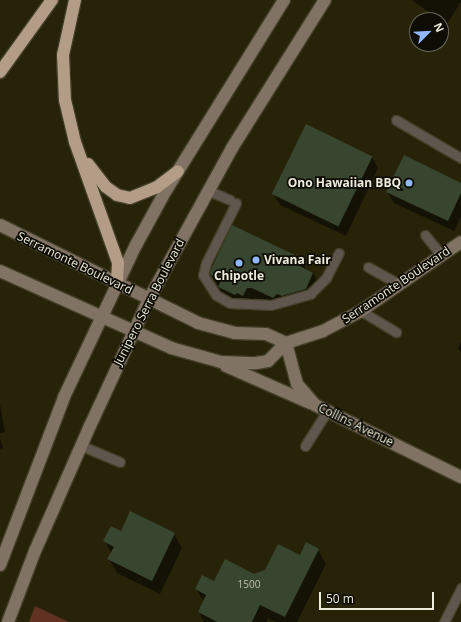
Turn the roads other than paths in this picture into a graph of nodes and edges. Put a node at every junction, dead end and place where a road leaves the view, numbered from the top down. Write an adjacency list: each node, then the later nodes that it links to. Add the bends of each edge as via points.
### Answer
1 (52, 0): 5 (highway)
2 (75, 0): 7 (highway, via 65,37 62,69)
3 (284, 0): 9 (main road)
4 (325, 0): 10 (main road, Junipero Serra Boulevard)
5 (0, 72)
6 (396, 120): 8 (lane)
7 (71, 128): 9 (highway, via 94,174 117,195 130,198 144,194); 18 (highway, via 118,263)
8 (461, 158)
9 (178, 171): 18 (main road)
10 (207, 190): 14 (lane, via 233,202 203,275 216,295 230,304 271,305 310,294 326,278); 20 (main road, Junipero Serra Boulevard)
11 (0, 225): 18 (main road, Serramonte Boulevard)
12 (425, 235): 15 (lane)
13 (461, 242): 15 (main road, Serramonte Boulevard)
14 (339, 253)
15 (441, 255): 19 (main road, Serramonte Boulevard)
16 (368, 267): 19 (lane)
17 (0, 271): 22 (main road, Serramonte Boulevard)
18 (117, 284): 20 (main road, Serramonte Boulevard); 22 (main road)
19 (399, 284): 21 (main road, Serramonte Boulevard)
20 (149, 299): 23 (main road, Junipero Serra Boulevard); 25 (main road, Serramonte Boulevard, via 216,330 235,334 266,334)
21 (361, 311): 24 (lane); 25 (main road, Serramonte Boulevard, via 323,331)
22 (101, 317): 23 (main road, Serramonte Boulevard); 33 (main road, via 64,397)
23 (133, 332): 26 (main road, Serramonte Boulevard); 29 (main road, Junipero Serra Boulevard)
24 (396, 332)
25 (286, 343): 26 (main road, Serramonte Boulevard, via 273,357 262,363 238,364); 27 (main road, Collins Avenue, via 297,384)
26 (212, 360): 27 (main road)
27 (315, 405): 28 (main road, Collins Avenue)
28 (327, 411): 30 (lane); 32 (main road, Collins Avenue)
29 (82, 446): 31 (lane); 35 (main road, Junipero Serra Boulevard, via 35,551)
30 (305, 446)
31 (120, 462)
32 (461, 476)
33 (0, 565)
34 (461, 588): 36 (lane)
35 (8, 622)
36 (444, 622)

